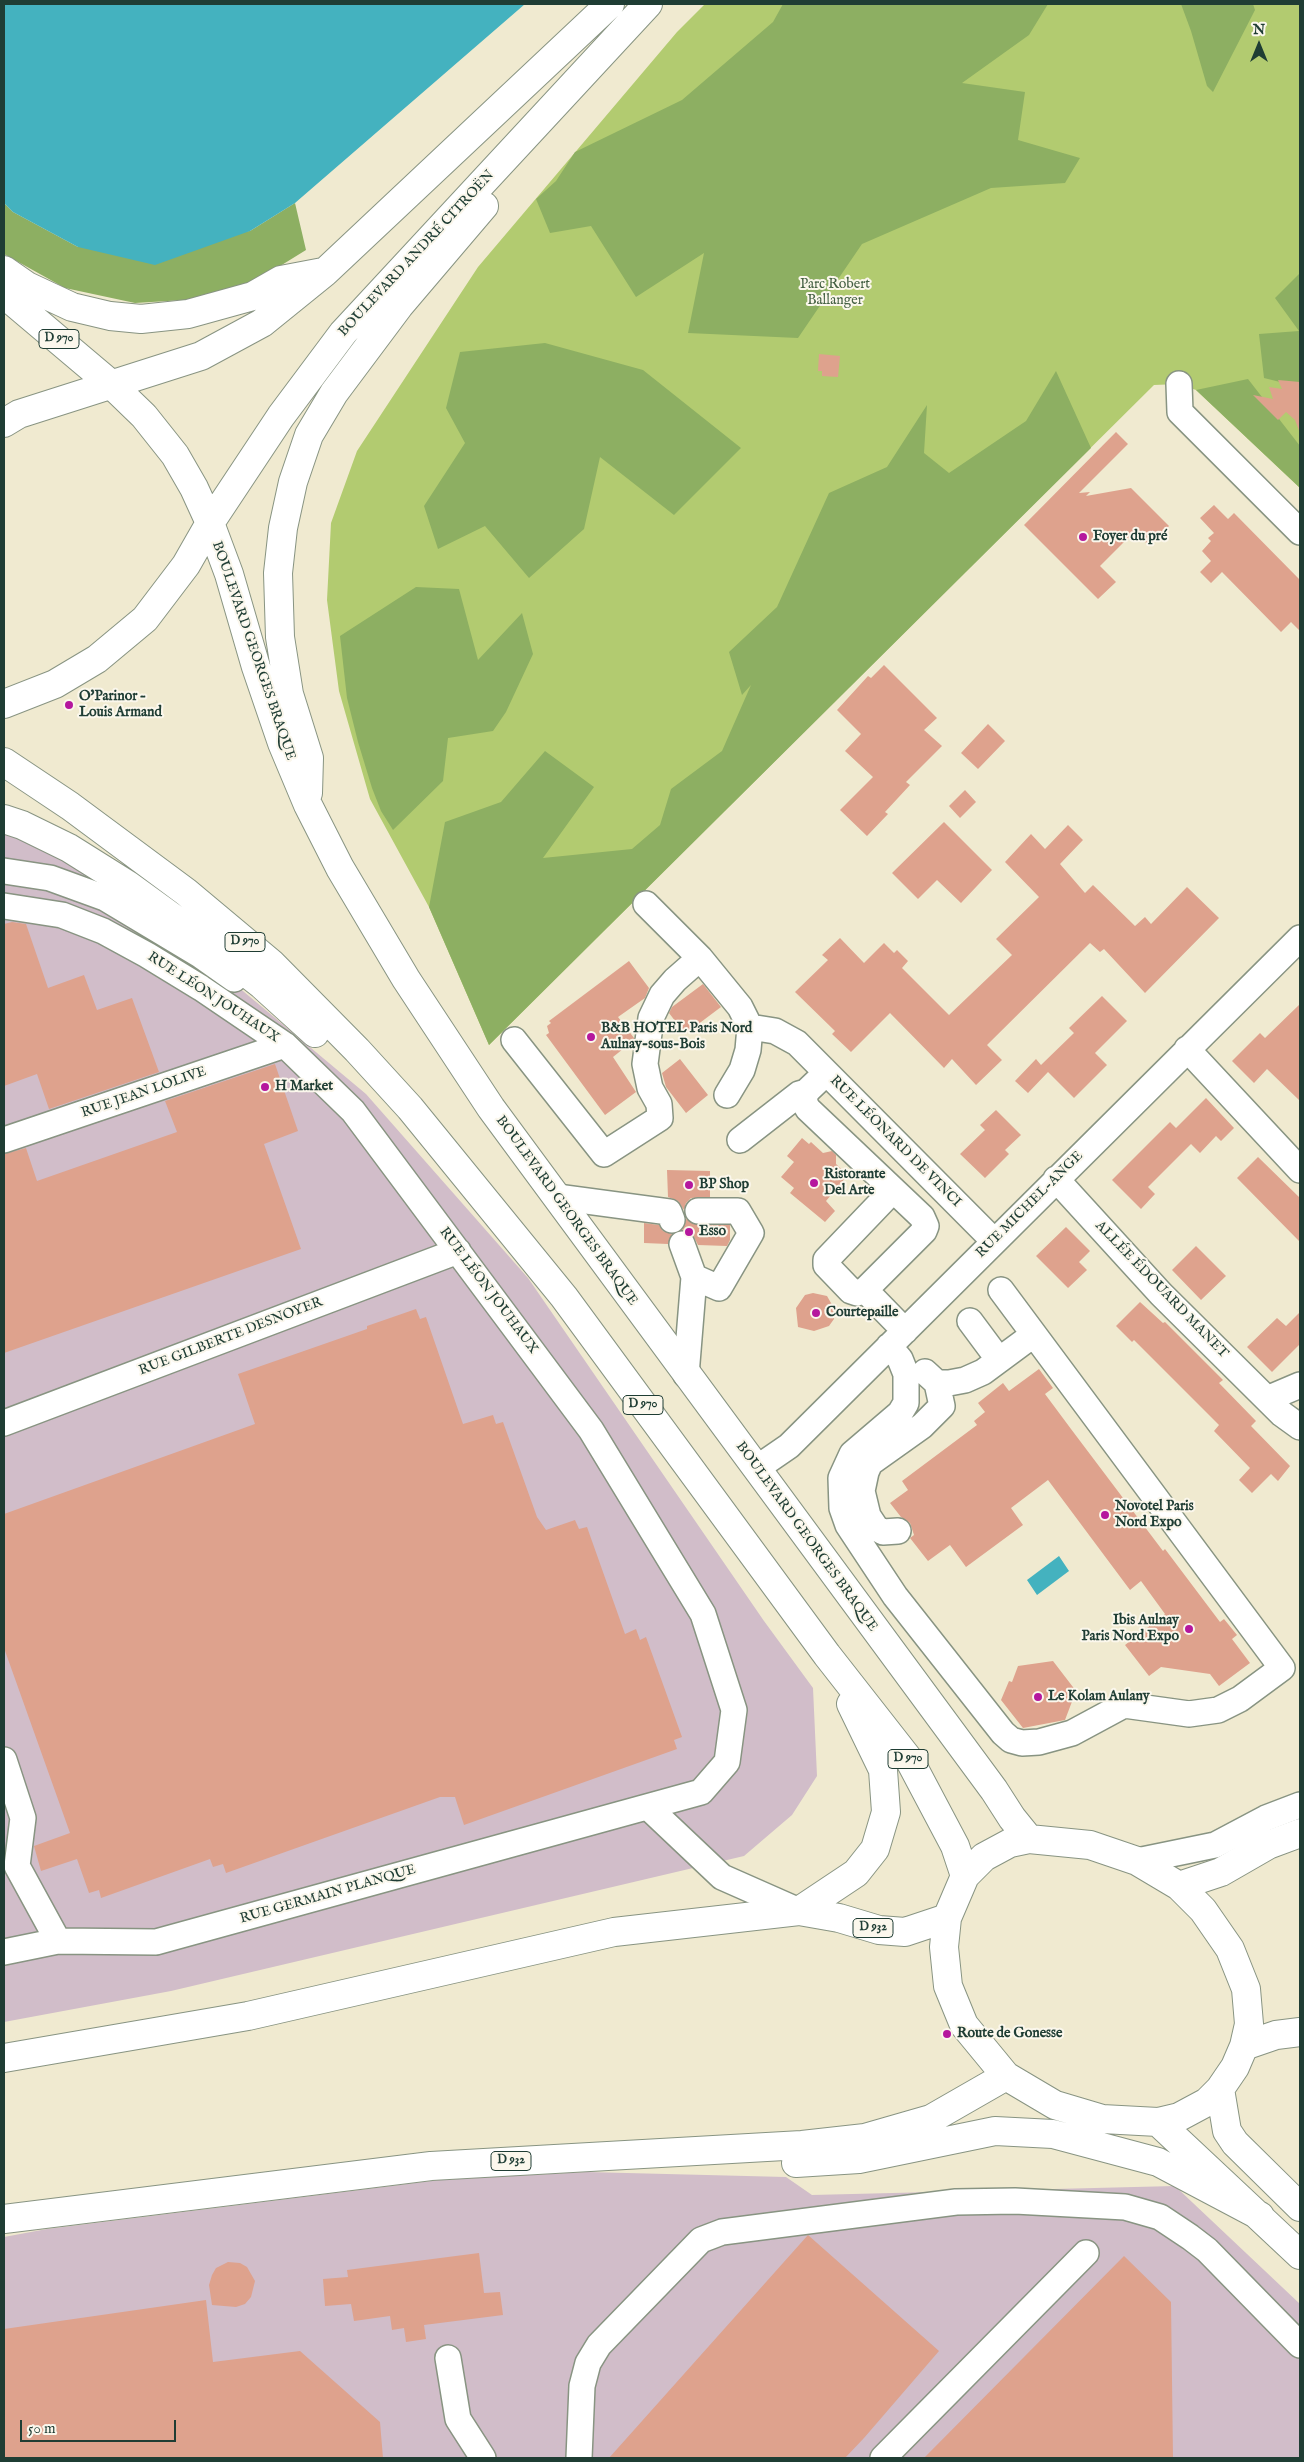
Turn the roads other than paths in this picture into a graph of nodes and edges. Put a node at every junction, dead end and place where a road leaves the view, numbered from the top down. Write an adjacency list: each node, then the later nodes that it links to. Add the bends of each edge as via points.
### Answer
1 (610, 4): 5 (main road)
2 (648, 4): 3 (main road, BOULEVARD ANDRÉ CITROËN)
3 (493, 171): 10 (main road, BOULEVARD ANDRÉ CITROËN, via 343,333 281,416); 14 (main road, via 484,207 399,306 334,393 309,435 293,482 278,573 280,637 289,694 309,758)
4 (4, 270): 5 (main road, via 27,286 72,308 141,319 188,314 253,296 281,280)
5 (325, 272): 8 (main road, via 262,323 201,356)
6 (4, 294): 8 (main road, D 970)
7 (1179, 384): 11 (street, via 1180,412)
8 (113, 386): 9 (main road, via 19,414); 10 (main road, BOULEVARD GEORGES BRAQUE, via 144,416 174,455)
9 (4, 423)
10 (210, 523): 12 (main road, BOULEVARD ANDRÉ CITROËN, via 186,565 145,619 97,659 55,684); 14 (main road, BOULEVARD GEORGES BRAQUE, via 282,743)
11 (1300, 532)
12 (4, 704)
13 (4, 762): 31 (main road, D 970, via 179,886 272,964 364,1057)
14 (308, 805): 35 (main road, BOULEVARD GEORGES BRAQUE, via 340,868 406,979 492,1108)
15 (4, 819): 21 (main road, via 69,848 128,885 208,943)
16 (4, 871): 21 (street, via 50,878 105,898 200,954 255,994)
17 (646, 904): 20 (street)
18 (4, 906): 24 (street, RUE LÉON JOUHAUX, via 62,915 103,931 201,988)
19 (1300, 938): 25 (street, RUE MICHEL-ANGE)
20 (700, 958): 22 (street, via 740,1007); 23 (street, via 662,995 650,1018 645,1064 660,1118 604,1154)
21 (291, 1010): 31 (main road, via 348,1064 415,1138)
22 (750, 1027): 26 (street, RUE LÉONARD DE VINCI, via 775,1031 797,1043); 28 (street, via 742,1070)
23 (514, 1040)
24 (285, 1045): 29 (street, RUE JEAN LOLIVE); 38 (street, RUE LÉON JOUHAUX, via 353,1110)
25 (1187, 1049): 32 (street); 33 (street, RUE MICHEL-ANGE)
26 (826, 1073): 27 (street); 36 (street, RUE LÉONARD DE VINCI)
27 (806, 1092): 30 (street); 34 (street, via 804,1102 808,1109)
28 (727, 1095)
29 (4, 1140)
30 (740, 1140)
31 (453, 1159): 54 (main road, D 970, via 564,1297)
32 (1300, 1170)
33 (1056, 1179): 36 (street, RUE MICHEL-ANGE); 49 (street, ALLÉE ÉDOUARD MANET, via 1161,1294)
34 (893, 1190): 40 (street, via 922,1217 926,1226); 40 (street, via 826,1260 826,1265 850,1291)
35 (557, 1197): 39 (street, via 680,1214 738,1211 751,1232 719,1288); 46 (main road, BOULEVARD GEORGES BRAQUE)
36 (994, 1241): 44 (street, RUE MICHEL-ANGE)
37 (682, 1244): 39 (street)
38 (458, 1251): 50 (street, RUE GILBERTE DESNOYER); 57 (street, RUE LÉON JOUHAUX, via 591,1430 703,1614 734,1710 727,1762 701,1792)
39 (694, 1277): 46 (street)
40 (865, 1290): 44 (street)
41 (1001, 1290): 43 (street)
42 (970, 1322): 45 (street)
43 (1033, 1335): 44 (street, via 1282,1668 1240,1699 1218,1710 1190,1714 1124,1705 1072,1733 1022,1743 1012,1740 996,1726 895,1596 848,1525 842,1508 841,1478 852,1454 900,1413 906,1404 906,1374); 45 (street)
44 (898, 1345): 47 (street); 52 (street, RUE MICHEL-ANGE, via 790,1446)
45 (999, 1360): 47 (street, via 965,1380)
46 (686, 1375): 52 (main road, BOULEVARD GEORGES BRAQUE)
47 (937, 1383): 53 (street, via 942,1406 922,1426 870,1463 866,1472 862,1491 868,1516 883,1532)
48 (1300, 1385): 49 (street)
49 (1267, 1399): 51 (street, ALLÉE ÉDOUARD MANET)
50 (4, 1423)
51 (1300, 1427)
52 (757, 1468): 59 (main road, BOULEVARD GEORGES BRAQUE)
53 (898, 1531)
54 (827, 1655): 61 (main road, D 970, via 910,1761 955,1846); 63 (main road, via 883,1770 886,1812 875,1849 856,1873)
55 (4, 1760): 65 (street, via 23,1818 17,1866)
56 (1300, 1805): 60 (street, via 1266,1818 1215,1845)
57 (648, 1807): 63 (street, via 722,1877); 65 (street, RUE GERMAIN PLANQUE, via 156,1942)
58 (1300, 1833): 62 (main road, via 1268,1845 1221,1872)
59 (1029, 1838): 60 (main road, via 1090,1845); 61 (main road, via 1010,1843 984,1857)
60 (1137, 1862): 62 (main road)
61 (965, 1876): 64 (main road)
62 (1179, 1886): 68 (main road, via 1204,1910 1230,1949 1246,1989 1249,2024)
63 (799, 1911): 64 (main road, D 932, via 879,1930 905,1932); 69 (main road, D 932, via 614,1932 248,2016)
64 (947, 1918): 70 (main road, via 944,1947 948,1986 964,2025)
65 (58, 1941): 66 (street, RUE GERMAIN PLANQUE)
66 (4, 1952)
67 (1300, 2032): 68 (main road, via 1276,2034)
68 (1244, 2046): 71 (main road)
69 (4, 2058)
70 (1006, 2076): 72 (main road, via 1064,2108 1102,2119); 73 (main road, D 932, via 931,2119 864,2138 802,2145)
71 (1220, 2089): 72 (main road, via 1207,2102 1179,2117); 74 (main road, via 1227,2131 1231,2137)
72 (1158, 2122): 75 (main road)
73 (640, 2154): 75 (main road, via 747,2166 859,2159 995,2131 1053,2134 1158,2162); 76 (main road, D 932, via 431,2166)
74 (1300, 2207)
75 (1260, 2216): 78 (main road)
76 (4, 2219)
77 (1086, 2253): 83 (street)
78 (1300, 2255)
79 (1300, 2345): 82 (street, via 1196,2241 1160,2217 1125,2206 956,2202 722,2232 701,2240 599,2345 588,2363 582,2386)
80 (448, 2358): 81 (street, via 458,2419)
81 (483, 2458)
82 (579, 2458)
83 (883, 2458)

